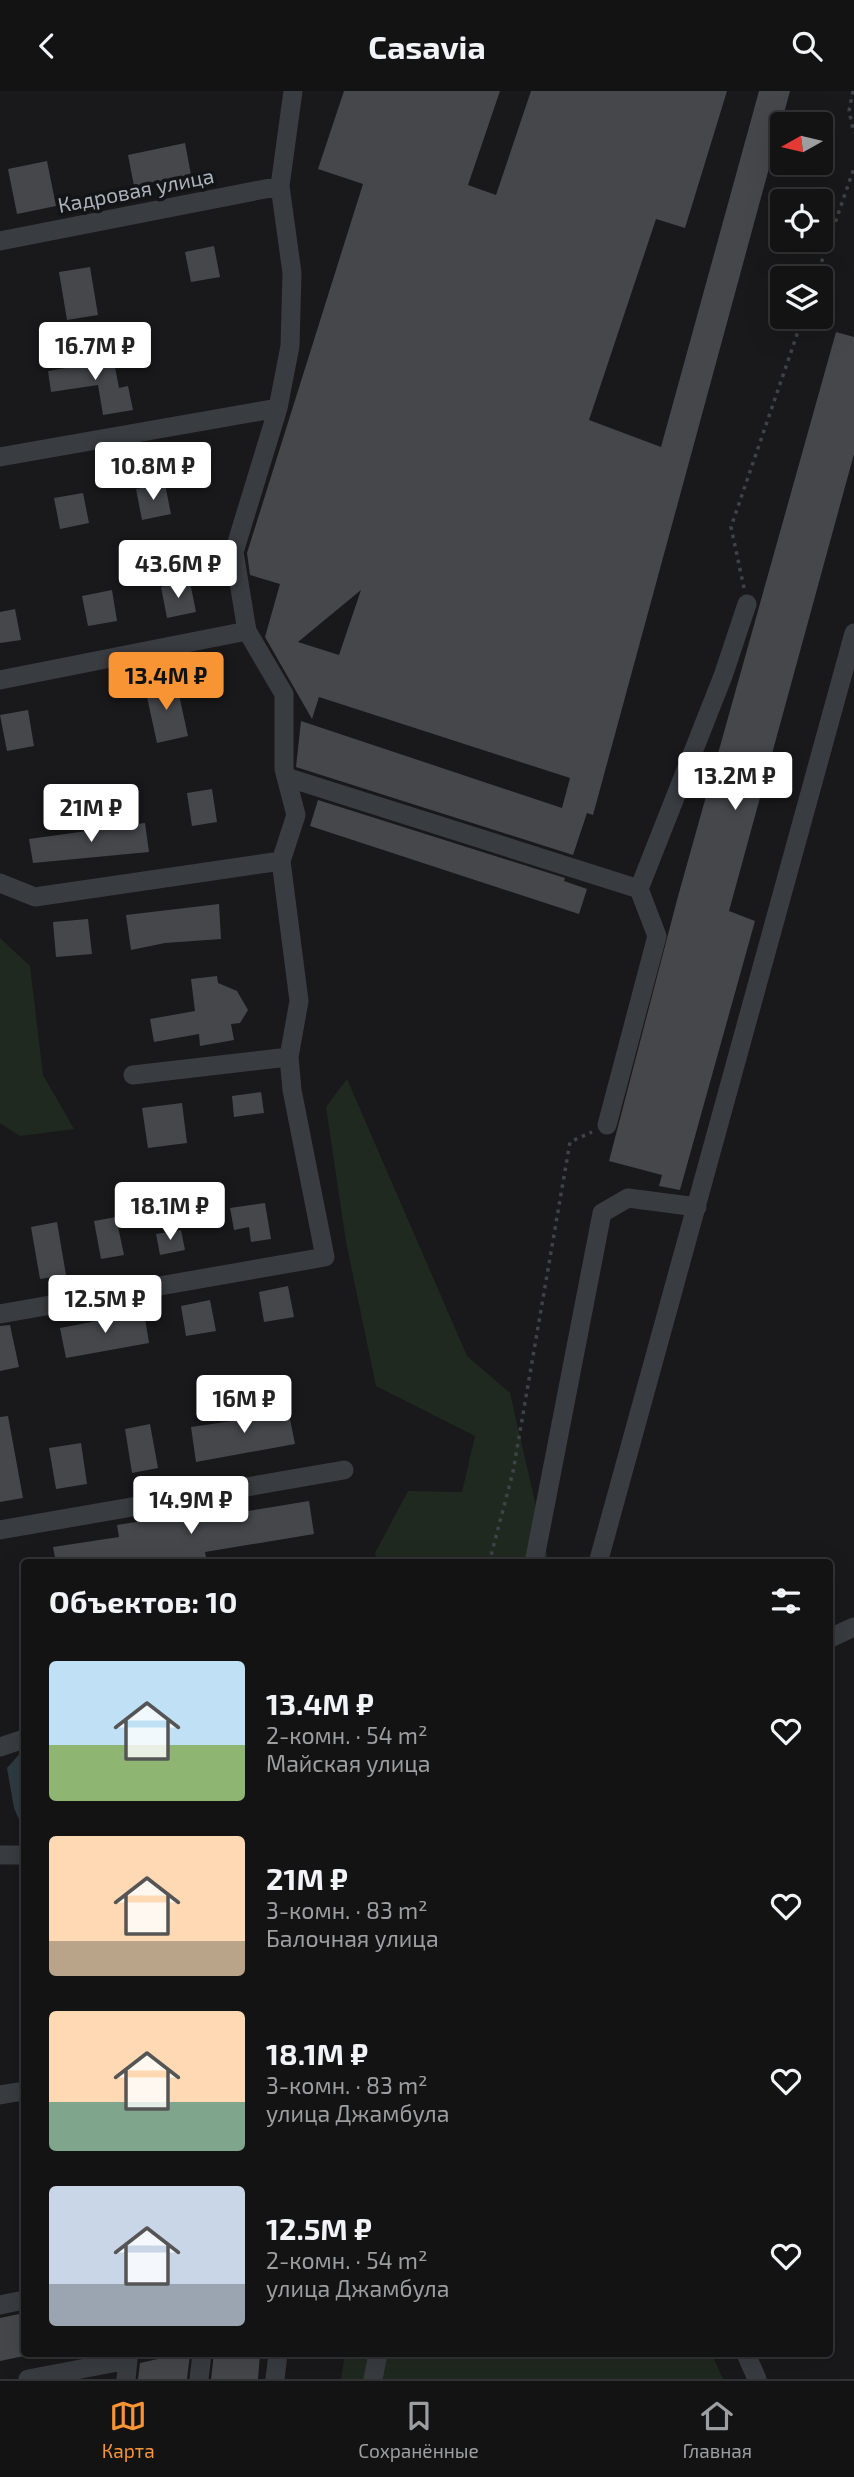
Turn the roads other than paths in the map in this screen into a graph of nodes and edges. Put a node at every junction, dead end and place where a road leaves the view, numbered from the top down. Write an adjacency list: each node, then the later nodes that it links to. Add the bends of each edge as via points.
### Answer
1 (293, 91): 2 (street)
2 (280, 187): 3 (street, Кадровая улица); 4 (street, via 292,273 290,346)
3 (0, 240)
4 (278, 408): 5 (street); 7 (street, via 234,552)
5 (0, 457)
6 (747, 604): 13 (street)
7 (247, 631): 9 (street); 10 (street, via 284,694)
8 (854, 633): 17 (street)
9 (0, 680)
10 (286, 777): 11 (street, via 296,815); 13 (street)
11 (281, 861): 12 (street, via 35,897); 14 (street, via 299,1000)
12 (0, 883)
13 (639, 889): 16 (street, via 657,936)
14 (289, 1057): 15 (street); 18 (street, via 325,1257)
15 (133, 1075)
16 (607, 1125)
17 (697, 1207): 21 (street, via 628,1198 603,1213); 22 (street)
18 (0, 1314)
19 (344, 1470): 20 (street)
20 (0, 1530)
21 (535, 1559)
22 (599, 1559)
23 (854, 1627): 24 (street)
24 (833, 1637)
25 (21, 1740): 26 (street)
26 (0, 1747)
27 (0, 1855): 28 (street)
28 (21, 1855)
29 (21, 2092): 30 (street)
30 (0, 2095)
31 (21, 2301): 32 (street)
32 (0, 2305)
33 (202, 2357): 39 (street)
34 (278, 2357): 40 (street)
35 (377, 2357): 41 (street)
36 (748, 2357): 42 (street)
37 (127, 2364): 38 (street)
38 (28, 2379)
39 (199, 2379)
40 (275, 2379)
41 (373, 2379)
42 (757, 2379)

